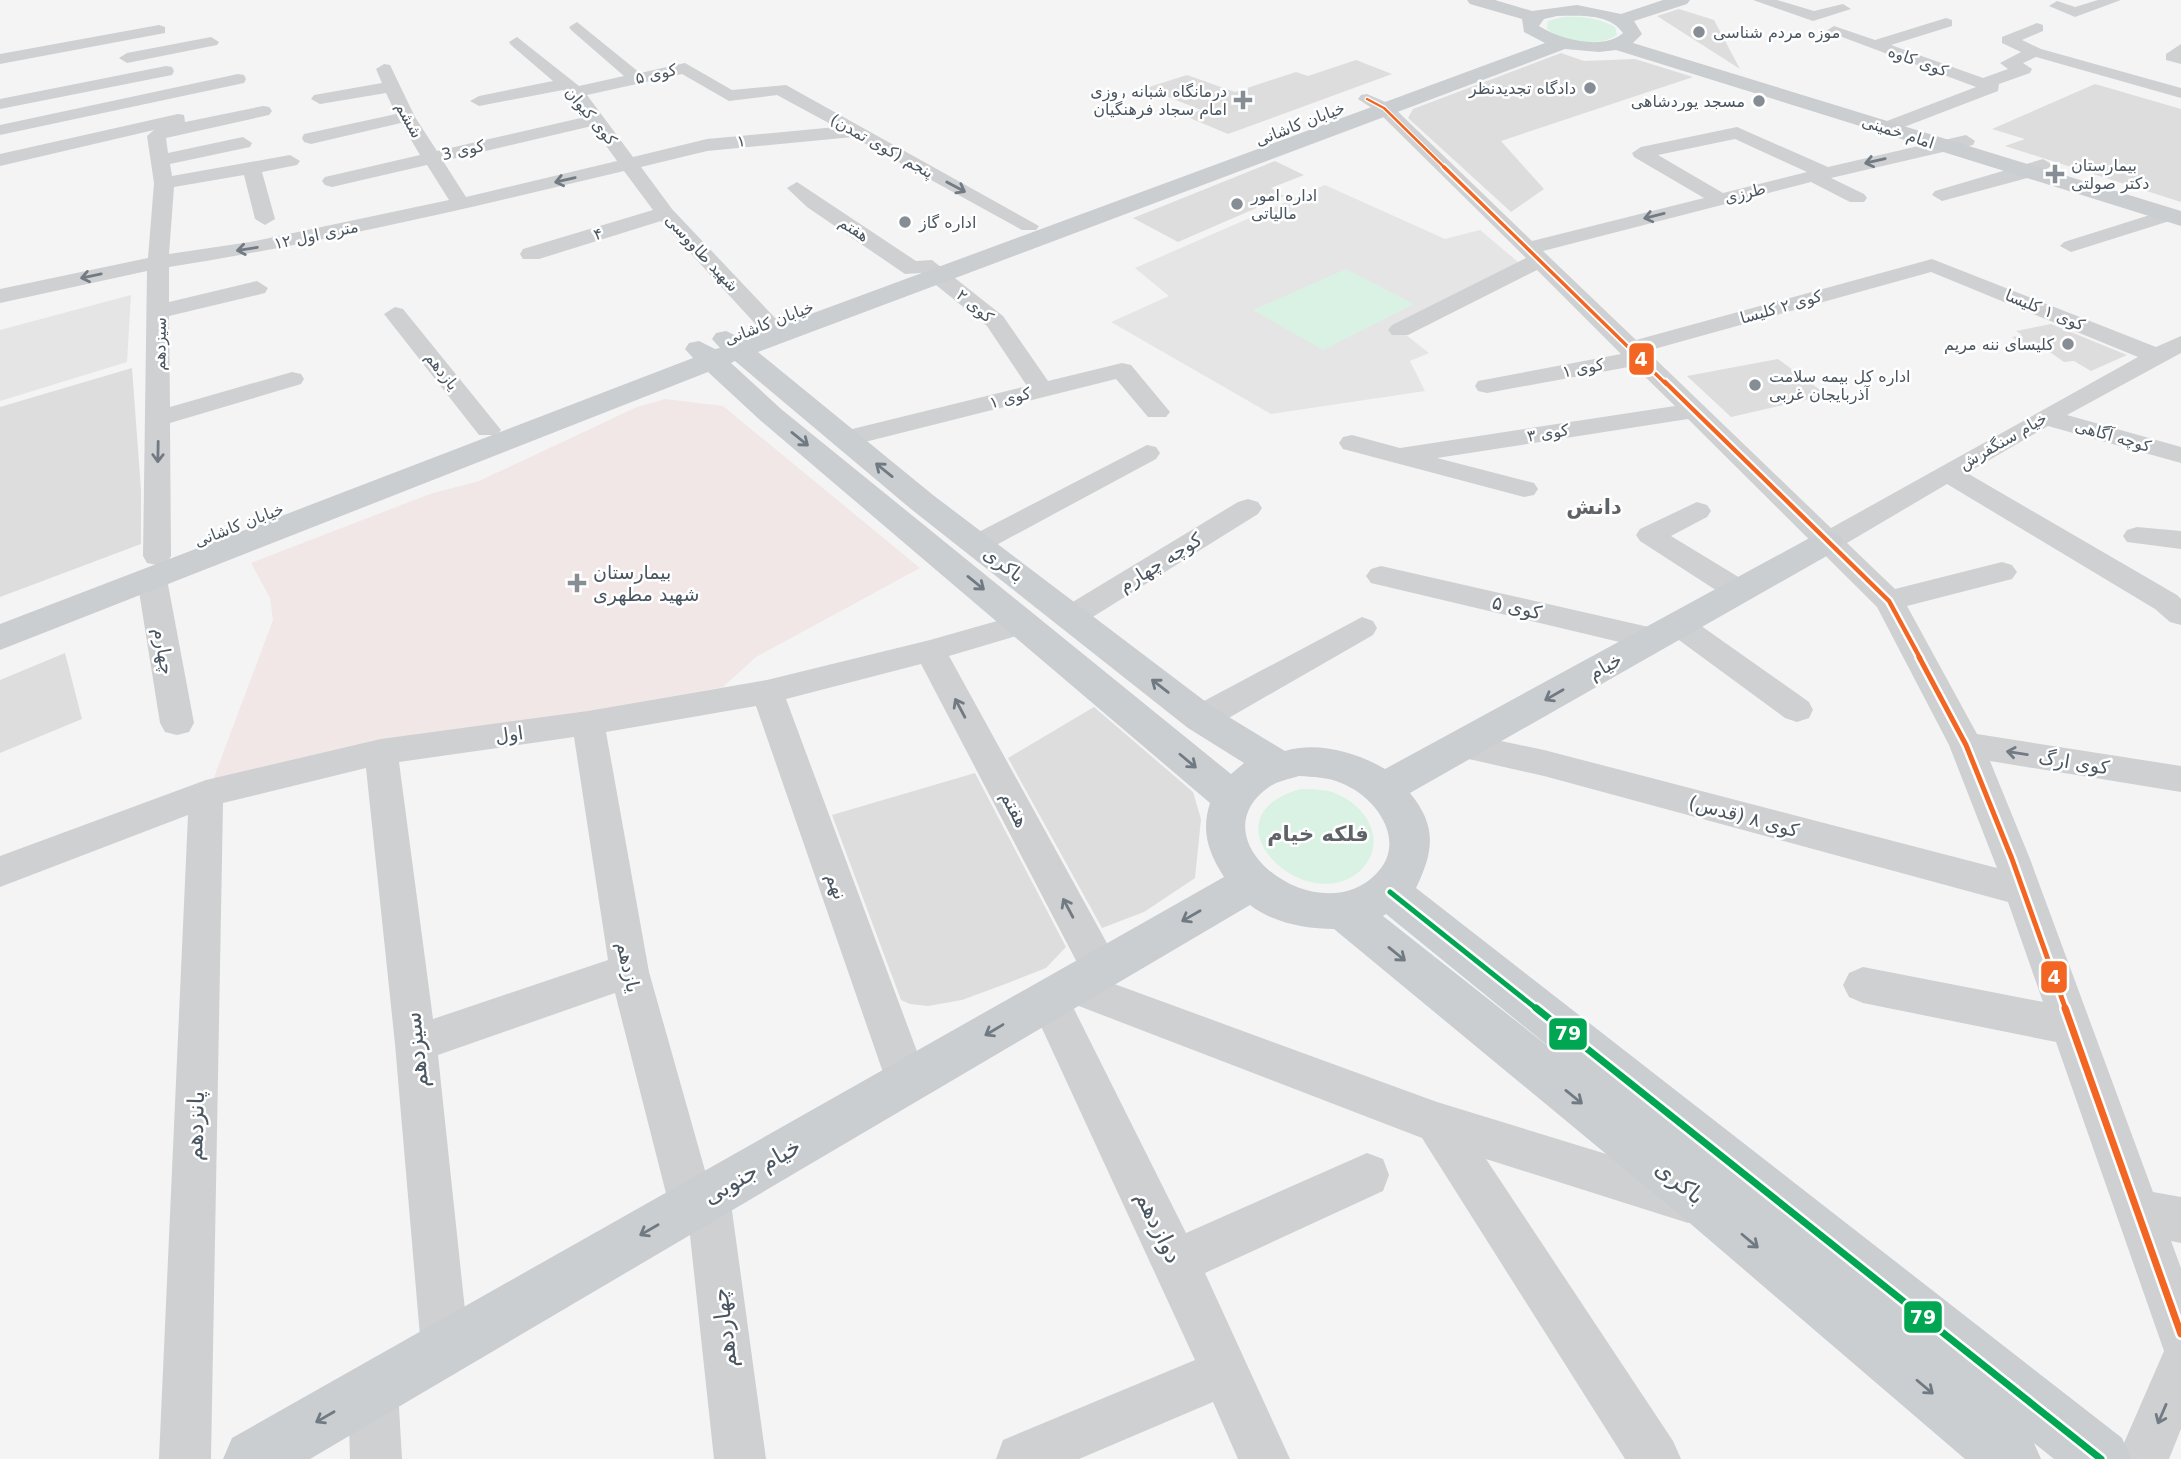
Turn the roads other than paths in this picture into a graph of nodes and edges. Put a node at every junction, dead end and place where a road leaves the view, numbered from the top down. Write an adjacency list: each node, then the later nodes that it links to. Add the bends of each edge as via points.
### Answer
1 (1476, 0): 11 (main road)
2 (1498, 0): 11 (main road)
3 (1647, 0): 16 (main road)
4 (1681, 0): 16 (main road)
5 (1761, 0): 10 (street, via 1813,16)
6 (2074, 0): 9 (street)
7 (2113, 0): 9 (street)
8 (2057, 6): 9 (street, via 2075,12)
9 (2095, 6)
10 (1843, 9)
11 (1539, 22): 16 (main road, via 1568,11); 20 (main road); 43 (main road, خیابان کاشانی)
12 (1946, 23): 21 (street, کوی کاوه)
13 (182, 25): 25 (street)
14 (577, 27): 33 (street)
15 (2037, 29): 23 (street, via 2008,40)
16 (1618, 30): 20 (main road, via 1591,46); 49 (main road, امام خمینی)
17 (1834, 31): 21 (street)
18 (211, 42): 24 (street)
19 (517, 42): 36 (street, کوی کیوان)
20 (1563, 43): 43 (main road)
21 (1875, 46): 34 (street, کوی کاوه)
22 (2181, 49): 26 (street, via 2172,57)
23 (2035, 52): 34 (street, via 2008,63 2024,69); 39 (street)
24 (147, 54): 27 (street); 31 (street)
25 (0, 59)
26 (2181, 59)
27 (110, 61)
28 (186, 67): 31 (street)
29 (384, 68): 35 (street, ششم)
30 (62, 70): 37 (street)
31 (160, 73): 37 (street); 38 (street)
32 (238, 79): 38 (street)
33 (637, 79): 36 (street, کوی ۵); 40 (street, کوی ۵, via 685,68)
34 (1988, 86): 49 (street)
35 (392, 87): 41 (street); 47 (street, ششم)
36 (570, 88): 42 (street, کوی ۵); 48 (street, کوی کیوان)
37 (69, 90): 44 (street); 45 (street)
38 (173, 93): 45 (street); 46 (street)
39 (2181, 93)
40 (730, 96): 51 (street, پنجم (کوی تمدن), via 780,89)
41 (320, 99)
42 (480, 101)
43 (1375, 103): 75 (main road, خیابان کاشانی); 78 (street); 81 (main road)
44 (0, 104)
45 (78, 113): 50 (street); 53 (street)
46 (189, 116): 53 (street); 59 (street, سیزدهم, via 265,105 158,134)
47 (406, 117): 52 (street); 57 (street, ششم)
48 (594, 120): 57 (street, کوی 3); 61 (street, کوی کیوان)
49 (1894, 124): 54 (main road, امام خمینی); 56 (main road, امام خمینی)
50 (0, 130)
51 (853, 131): 61 (street, ۱, via 707,145); 75 (street, پنجم (کوی تمدن), one-way to 75)
52 (311, 138)
53 (88, 140): 58 (street)
54 (1966, 141): 56 (street, طرزی); 63 (main road, امام خمینی)
55 (243, 143): 59 (street)
56 (1940, 146): 63 (main road, امام خمینی); 64 (street, طرزی, one-way to 64)
57 (431, 157): 65 (street, کوی 3); 71 (street, ششم)
58 (0, 160)
59 (160, 160): 66 (street, سیزدهم)
60 (290, 161): 62 (street)
61 (631, 164): 71 (street, ۱۲ متری اول, one-way to 71); 72 (street, شهید طاووسی)
62 (252, 169): 66 (street); 74 (street)
63 (2035, 169): 68 (street); 73 (main road, امام خمینی)
64 (1820, 174): 69 (street); 70 (street, طرزی); 70 (street, via 1737,133 1641,153)
65 (332, 181)
66 (164, 183): 79 (street, سیزدهم)
67 (797, 188): 81 (street, هفتم)
68 (1942, 195)
69 (1857, 198)
70 (1720, 200): 78 (street, طرزی, one-way to 78)
71 (461, 204): 79 (street, ۱۲ متری اول, one-way to 79, via 250,248)
72 (665, 213): 77 (street, ۴); 86 (street, شهید طاووسی)
73 (2177, 214): 76 (street)
74 (265, 219)
75 (1028, 226): 81 (main road, خیابان کاشانی)
76 (2071, 246)
77 (531, 254)
78 (1531, 255): 87 (street, طرزی); 90 (street)
79 (158, 261): 83 (street, ۱۲ متری اول, one-way to 83); 84 (street, سیزدهم)
80 (1932, 265): 90 (street, کوی ۲ کلیسا); 91 (street, کوی ۱ کلیسا)
81 (925, 270): 86 (main road, خیابان کاشانی); 94 (street, کوی ۲, via 995,321)
82 (257, 288): 84 (street)
83 (0, 296)
84 (160, 311): 100 (street, سیزدهم)
85 (395, 314): 101 (street, یازدهم)
86 (775, 329): 89 (main road, خیابان کاشانی)
87 (1400, 330)
88 (2181, 343): 91 (street, خیام سنگفرش)
89 (720, 349): 96 (main road, خیابان کاشانی); 98 (main road, باکری); 101 (main road, خیابان کاشانی); 102 (main road, باکری)
90 (1634, 354): 93 (street, کوی ۱); 95 (street)
91 (2158, 356): 99 (street, خیام سنگفرش)
92 (292, 379): 100 (street)
93 (1487, 386)
94 (1042, 390): 97 (street, کوی ۱, via 1122,370); 102 (street, کوی ۱)
95 (1693, 411): 105 (street, کوی ۳); 114 (street)
96 (580, 412): 98 (main road, via 696,390 724,392); 116 (main road, خیابان کاشانی)
97 (1157, 412)
98 (771, 415): 110 (main road, باکری, one-way to 110)
99 (2045, 416): 106 (street, کوچه آگاهی); 107 (street, خیام سنگفرش)
100 (159, 418): 116 (street, سیزدهم, one-way to 116)
101 (488, 430): 116 (main road, خیابان کاشانی)
102 (845, 439): 110 (main road, باکری, one-way to 102)
103 (1353, 443): 105 (street)
104 (1147, 453): 115 (street)
105 (1403, 455): 108 (street)
106 (2181, 455)
107 (1947, 473): 114 (street, خیام سنگفرش); 121 (street)
108 (1524, 489)
109 (1248, 508): 123 (street, کوچه چهارم)
110 (909, 509): 115 (main road, باکری); 124 (main road, باکری, one-way to 124)
111 (1697, 511): 119 (street, via 1650,535)
112 (2137, 536): 113 (street)
113 (2181, 540)
114 (1827, 542): 119 (main road, خیام); 120 (street)
115 (977, 544): 123 (main road, باکری)
116 (154, 568): 122 (main road, خیابان کاشانی); 127 (main road, خیابان کاشانی); 132 (street, چهارم)
117 (2002, 572): 120 (street)
118 (1381, 576): 126 (street, کوی ۵)
119 (1739, 591): 126 (main road, خیام)
120 (1889, 601): 134 (street)
121 (2181, 615)
122 (0, 616)
123 (1072, 616): 131 (main road, باکری, one-way to 123)
124 (1025, 623): 128 (street, اول); 141 (main road, باکری, one-way to 141)
125 (1362, 628): 131 (street)
126 (1666, 632): 130 (street); 135 (main road, خیام, one-way to 135)
127 (0, 638)
128 (930, 651): 129 (street, اول); 148 (street, هفتم, one-way to 128)
129 (767, 692): 133 (street, اول); 152 (street, نهم)
130 (1797, 710)
131 (1201, 718): 137 (main road, باکری)
132 (177, 723)
133 (588, 723): 136 (street, اول); 147 (street, یازدهم)
134 (1966, 745): 138 (street, کوی ارگ, one-way to 134); 144 (street)
135 (1463, 746): 139 (main road, خیام); 144 (street, کوی ۸ (قدس), via 1544,763)
136 (381, 752): 140 (street, اول); 151 (street, سیزدهم)
137 (1277, 765): 139 (main road, via 1299,761 1332,765 1364,776); 141 (main road, via 1258,772)
138 (2181, 779)
139 (1383, 789): 145 (main road, via 1409,826 1412,850 1405,873)
140 (206, 794): 142 (street, اول); 165 (street, پانزدهم)
141 (1231, 797): 143 (main road, via 1224,813 1227,849)
142 (0, 872)
143 (1251, 883): 146 (main road, via 1293,906); 148 (main road, خیام جنوبی, one-way to 148)
144 (2023, 891): 150 (street)
145 (1390, 892): 146 (main road); 172 (main road)
146 (1344, 911): 156 (main road, باکری, one-way to 156)
147 (629, 972): 151 (street); 155 (street, یازدهم)
148 (1073, 984): 152 (main road, خیام جنوبی, one-way to 152); 153 (street); 158 (street, دوازدهم)
149 (1863, 985): 150 (street)
150 (2070, 1026): 157 (street)
151 (416, 1044): 160 (street, سیزدهم)
152 (907, 1081): 155 (main road, خیام جنوبی)
153 (1437, 1123): 156 (street); 170 (street)
154 (1367, 1175): 158 (street)
155 (700, 1201): 160 (main road, خیام جنوبی, one-way to 160); 168 (street, چهاردهم)
156 (1710, 1207): 171 (main road, باکری, one-way to 171)
157 (2160, 1216): 159 (street)
158 (1176, 1262): 162 (street, دوازدهم)
159 (2181, 1334)
160 (445, 1348): 163 (main road, خیام جنوبی)
161 (2181, 1369): 173 (street, one-way to 173)
162 (1225, 1372): 164 (street); 169 (street, دوازدهم)
163 (373, 1390): 166 (main road, خیام جنوبی, one-way to 166); 167 (street)
164 (1021, 1458)
165 (185, 1459)
166 (253, 1459)
167 (376, 1459)
168 (740, 1459)
169 (1264, 1459)
170 (1655, 1459)
171 (2011, 1459)
172 (2101, 1459)
173 (2143, 1459)

